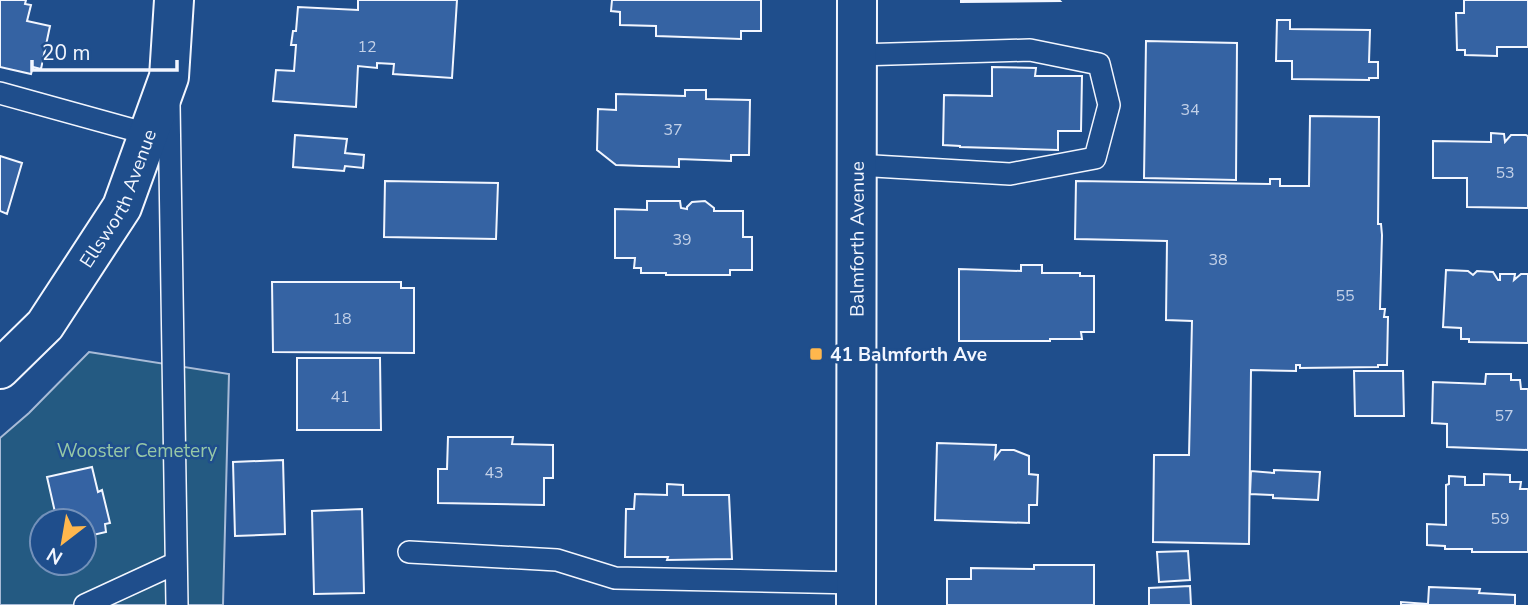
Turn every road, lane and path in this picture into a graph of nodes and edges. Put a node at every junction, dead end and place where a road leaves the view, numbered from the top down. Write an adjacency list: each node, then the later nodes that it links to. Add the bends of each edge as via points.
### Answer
1 (174, 0): 4 (street, Ellsworth Avenue)
2 (857, 0): 3 (street, Balmforth Avenue)
3 (857, 55): 7 (street, Balmforth Avenue); 7 (lane, via 1030,50 1099,64 1109,106 1095,158 1010,174)
4 (169, 77): 6 (street, Ellsworth Avenue); 10 (lane)
5 (0, 93): 6 (lane)
6 (148, 134): 8 (street, Ellsworth Avenue, via 122,207 45,325)
7 (857, 165): 11 (street, Balmforth Avenue)
8 (0, 369)
9 (409, 552): 11 (lane, via 557,560 615,579)
10 (176, 562): 12 (lane); 13 (lane)
11 (856, 594)
12 (85, 605)
13 (177, 605)

